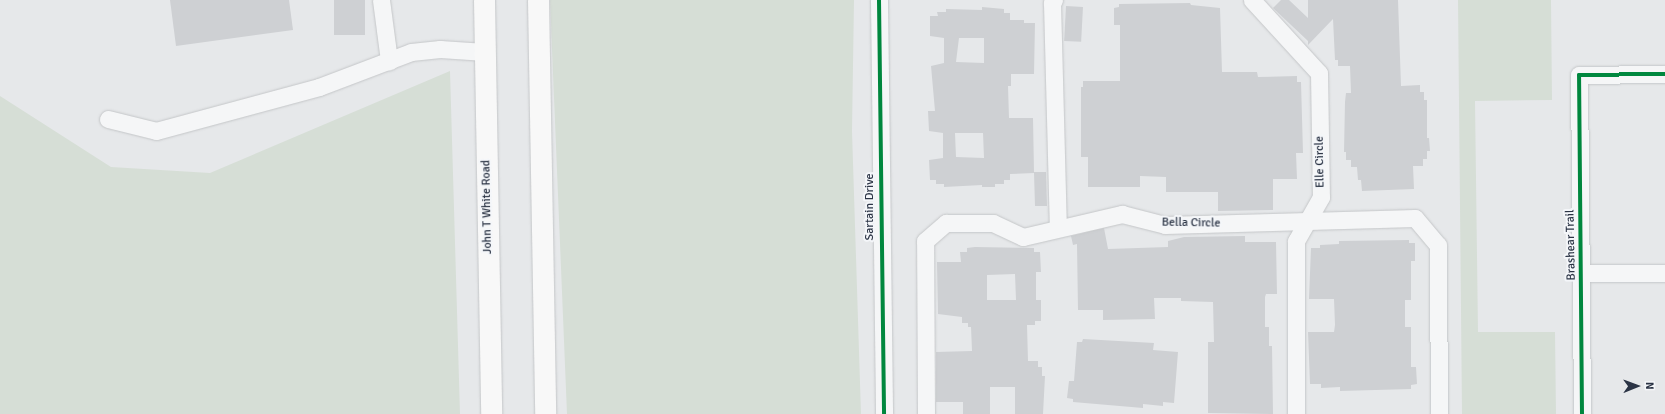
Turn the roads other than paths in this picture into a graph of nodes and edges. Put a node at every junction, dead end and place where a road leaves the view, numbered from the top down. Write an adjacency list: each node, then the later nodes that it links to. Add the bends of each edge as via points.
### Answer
1 (381, 0): 8 (street)
2 (484, 0): 7 (main road, John T White Road)
3 (538, 0): 16 (main road)
4 (879, 0): 17 (street, Sartain Drive)
5 (1054, 0): 12 (street, via 1052,3)
6 (1252, 0): 11 (street, Elle Circle, via 1319,73 1321,197)
7 (484, 52): 8 (street, via 440,49 412,52); 15 (main road, John T White Road)
8 (389, 61): 10 (street, via 319,87 156,131)
9 (1665, 74): 13 (street, Brashear Trail, via 1579,75)
10 (108, 120)
11 (1308, 222): 12 (street, Bella Circle, via 1165,225 1122,214); 19 (street, Elle Circle, via 1296,241); 20 (street, Bella Circle, via 1415,218 1438,246)
12 (1058, 228): 18 (street, Bella Circle, via 1023,237 993,223 946,223 925,241)
13 (1581, 273): 14 (street); 21 (street, Brashear Trail)
14 (1665, 273)
15 (491, 414)
16 (545, 414)
17 (884, 414)
18 (926, 414)
19 (1296, 414)
20 (1439, 414)
21 (1582, 414)

